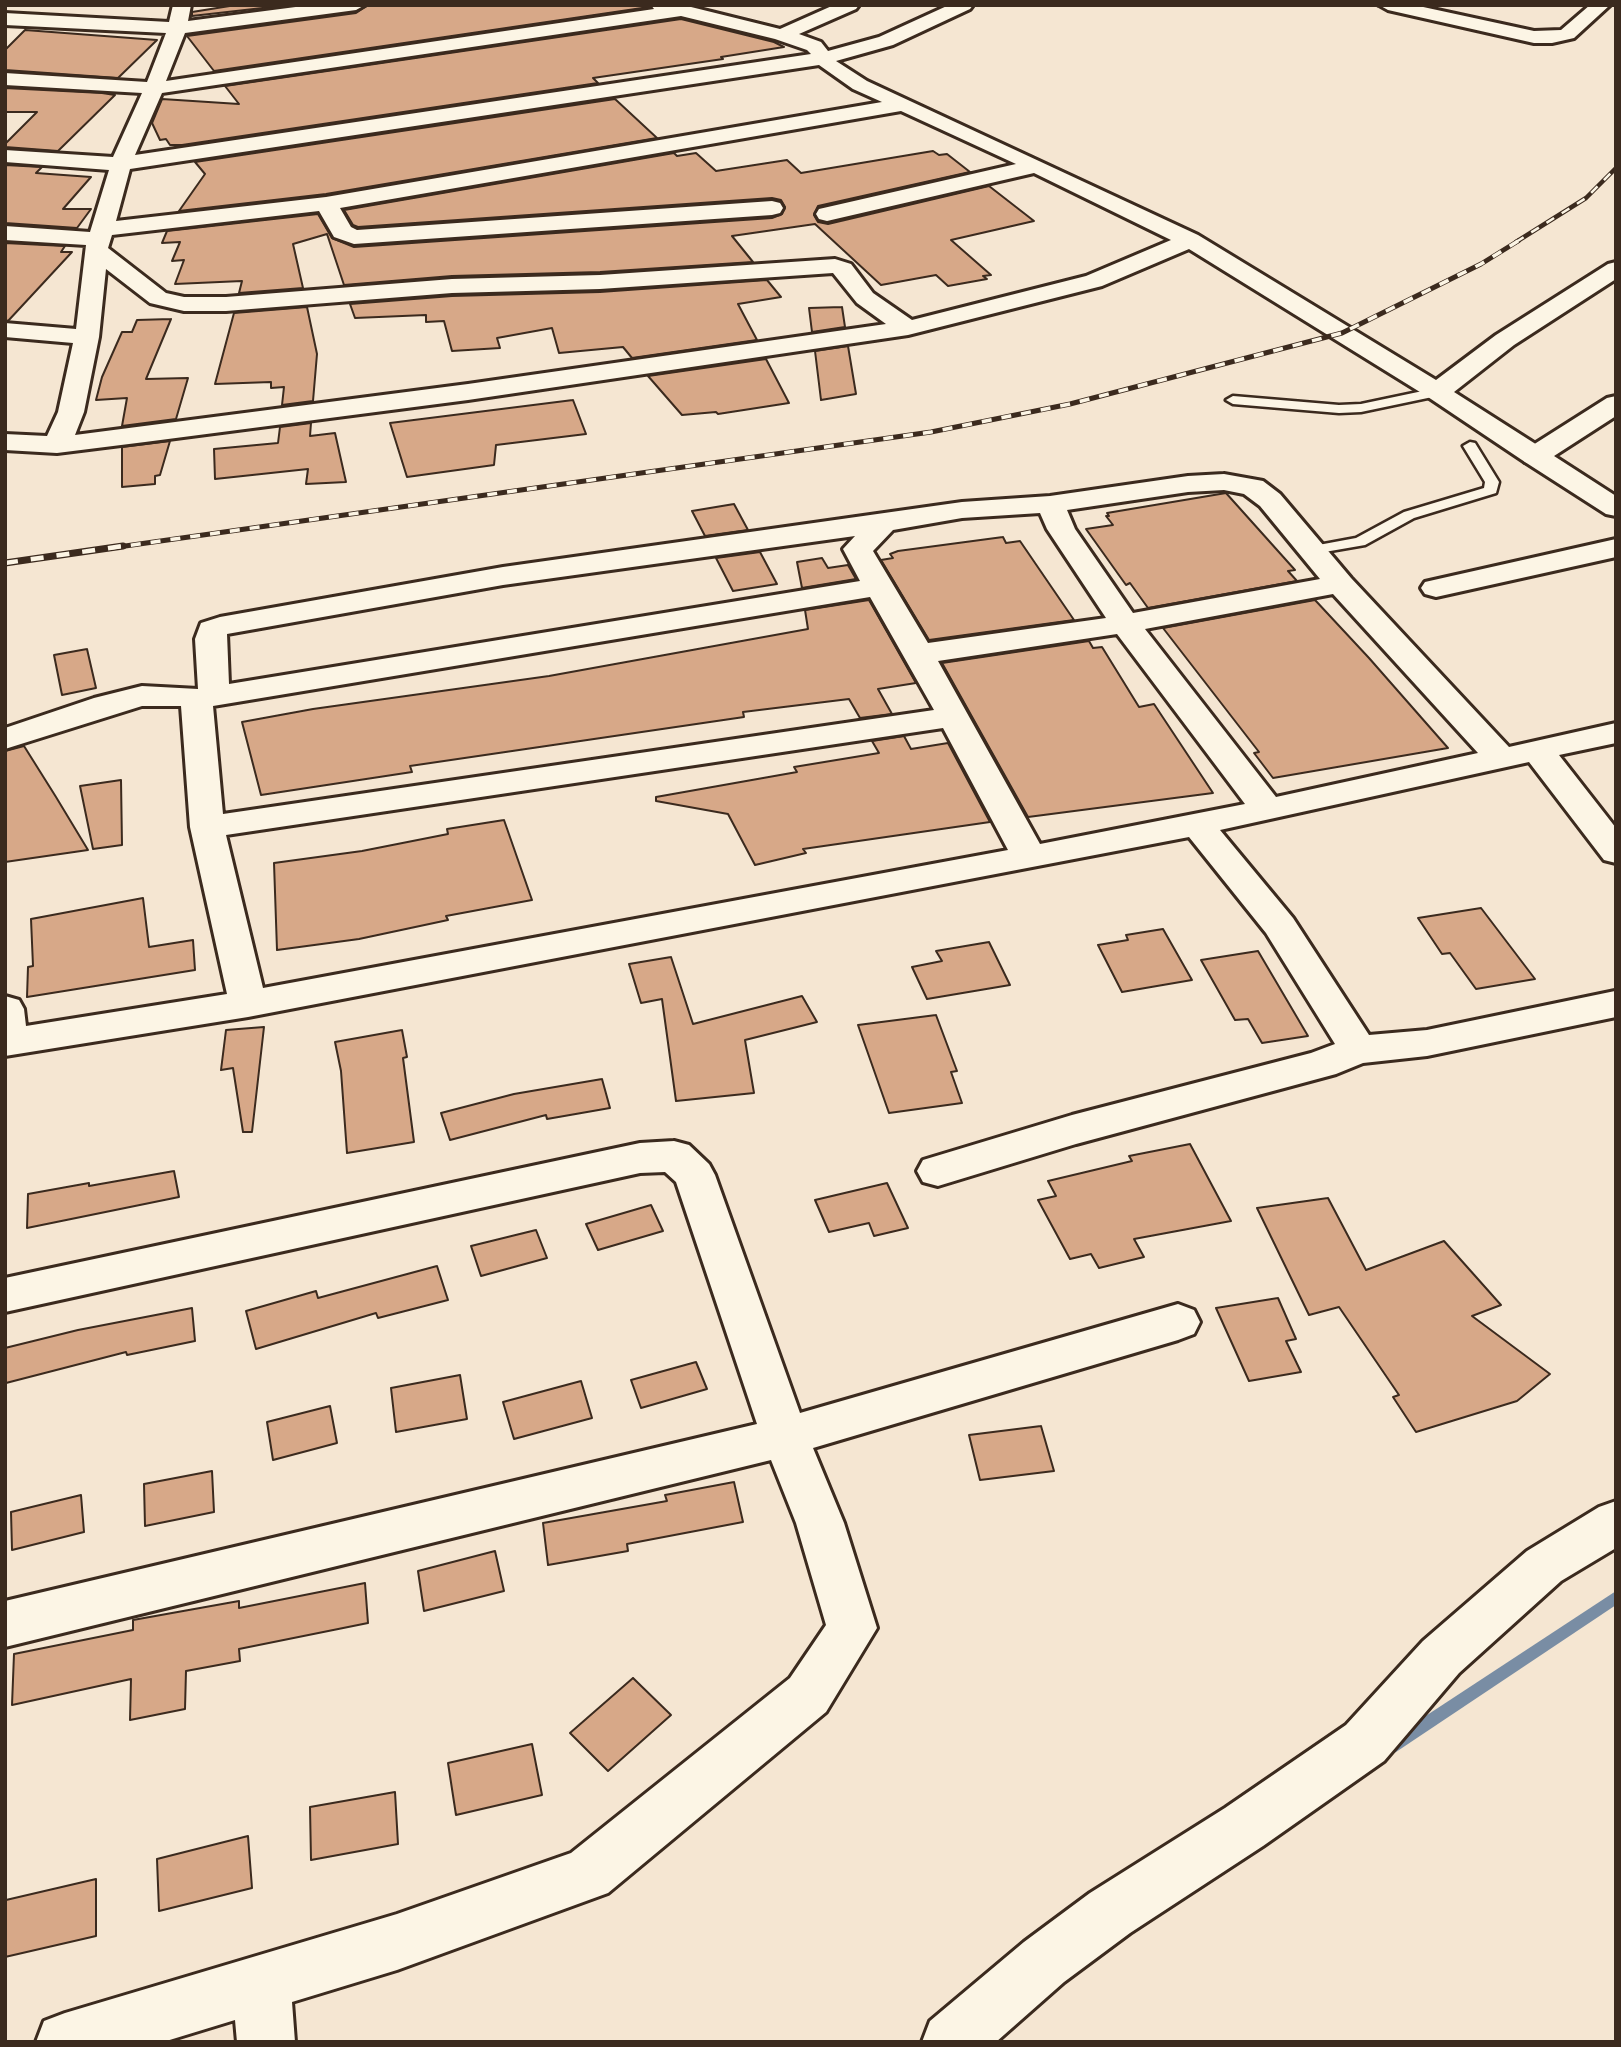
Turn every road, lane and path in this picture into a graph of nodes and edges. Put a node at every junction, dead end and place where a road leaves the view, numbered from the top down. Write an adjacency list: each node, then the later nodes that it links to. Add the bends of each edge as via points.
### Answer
1 (182, 5): 9 (street)
2 (356, 5): 9 (street)
3 (850, 5): 10 (street)
4 (964, 5): 11 (street, via 886,41)
5 (1601, 5): 6 (street, via 1567,34 1552,37)
6 (1392, 6)
7 (669, 8): 10 (street); 13 (street, via 233,80)
8 (5, 19): 9 (street)
9 (177, 28): 13 (street)
10 (782, 35): 11 (street, via 814,46)
11 (824, 58): 14 (street, via 841,75); 16 (street)
12 (5, 79): 13 (street)
13 (154, 88): 16 (street)
14 (902, 105): 17 (street); 18 (street)
15 (5, 156): 16 (street)
16 (121, 164): 22 (street)
17 (1037, 166): 20 (street); 23 (street)
18 (326, 204): 19 (street, via 342,232 354,237); 22 (street)
19 (772, 208)
20 (827, 214)
21 (5, 233): 22 (street)
22 (100, 239): 25 (street, via 158,298 184,304 835,266 864,298); 27 (street)
23 (1190, 240): 25 (street, via 1094,281); 28 (street)
24 (1616, 270): 28 (street, via 1505,340)
25 (908, 328): 32 (street)
26 (5, 331): 27 (street)
27 (87, 337): 32 (street, via 71,412)
28 (1437, 392): 29 (lane, via 1339,410); 34 (street)
29 (1233, 400)
30 (1616, 404): 34 (street)
31 (5, 442): 32 (street)
32 (57, 445)
33 (1469, 446): 39 (lane, via 1492,482 1491,490 1409,516 1360,542)
34 (1535, 456): 36 (street)
35 (1050, 504): 37 (street, via 961,510); 39 (street, via 1188,485 1224,482 1253,487); 43 (street, via 1061,529)
36 (1616, 508)
37 (884, 523): 41 (street, via 858,549); 45 (street, via 503,576 220,626 212,629)
38 (1616, 548): 42 (street)
39 (1313, 550): 40 (street)
40 (1340, 584): 43 (street); 50 (street)
41 (878, 587): 44 (street); 45 (street)
42 (1436, 588)
43 (1125, 624): 44 (street); 51 (street)
44 (919, 654): 46 (street)
45 (205, 698): 48 (street, via 142,696); 53 (street)
46 (954, 717): 53 (street); 55 (street)
47 (1616, 733): 49 (street)
48 (5, 740)
49 (1538, 751): 50 (street); 54 (street)
50 (1502, 759): 51 (street)
51 (1267, 809): 52 (street)
52 (1197, 825): 55 (street); 59 (street, via 1280,926)
53 (207, 827): 56 (street)
54 (1616, 852)
55 (1030, 855): 56 (street)
56 (248, 1004): 58 (street)
57 (1615, 1004): 59 (street, via 1427,1043)
58 (6, 1031)
59 (1358, 1050): 60 (street)
60 (939, 1171)
61 (5, 1295): 63 (street, via 627,1161 674,1156 694,1175)
62 (1178, 1322): 63 (street)
63 (785, 1437): 65 (street); 66 (street, via 820,1523 852,1628 808,1695 588,1874 397,1942)
64 (1616, 1522): 69 (street, via 1544,1566 1441,1657 1365,1743 1110,1913 1044,1962)
65 (5, 1624)
66 (261, 1983): 67 (street); 68 (street)
67 (65, 2042)
68 (266, 2042)
69 (951, 2042)

